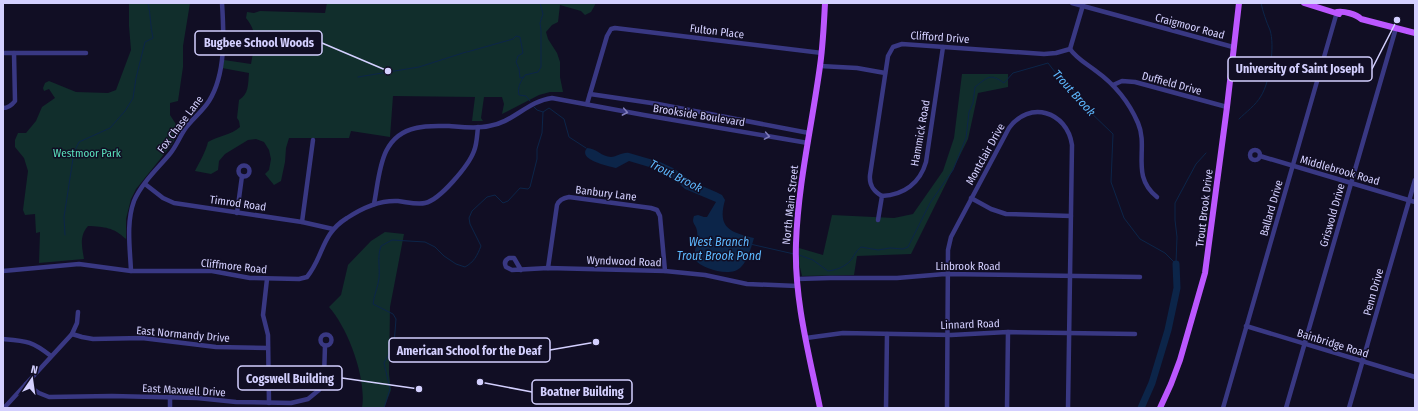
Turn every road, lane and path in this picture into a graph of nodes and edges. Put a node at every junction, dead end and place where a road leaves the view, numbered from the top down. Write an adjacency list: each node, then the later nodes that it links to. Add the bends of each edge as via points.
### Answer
1 (222, 3): 33 (street, Fox Chase Lane, via 223,44 218,80 214,90 204,108)
2 (825, 3): 16 (main road, North Main Street)
3 (1072, 3): 6 (street, Craigmoor Road)
4 (1239, 3): 11 (main road, Trout Brook Drive)
5 (1304, 3): 7 (main road)
6 (1084, 4): 11 (street, Craigmoor Road); 12 (street)
7 (1337, 12): 8 (main road, via 1341,11); 29 (street, Ballard Drive)
8 (1396, 28): 9 (main road); 32 (street, Griswold Drive)
9 (1415, 33)
10 (943, 47): 12 (street, Clifford Drive, via 1044,54); 18 (street, Clifford Drive, via 898,44 890,51); 34 (street, Hammick Road, via 924,170 916,182 906,190)
11 (1233, 47): 22 (main road, Trout Brook Drive)
12 (1070, 49): 19 (street)
13 (3, 53): 14 (street)
14 (14, 53): 15 (street); 23 (street, via 15,101 7,108)
15 (86, 53)
16 (822, 53): 17 (main road, North Main Street); 20 (street, Fulton Place, via 615,28 611,29 607,36)
17 (820, 66): 18 (street, via 858,68); 25 (main road, North Main Street)
18 (885, 73): 34 (street, Clifford Drive, via 870,180 874,190)
19 (1113, 85): 22 (street, Duffield Drive, via 1122,81 1135,82); 35 (street, via 1138,124 1144,182)
20 (590, 94): 21 (street); 25 (street, Brookside Boulevard)
21 (587, 104): 24 (street, Brookside Boulevard, via 560,98 544,99 500,123); 27 (street, Brookside Boulevard, one-way to 27)
22 (1227, 107): 81 (main road, Trout Brook Drive, via 1203,281 1179,365)
23 (3, 108)
24 (478, 127): 39 (street, Cliffmore Road, via 474,153 437,198 420,204 387,201); 39 (street, Brookside Boulevard, via 428,126 415,128 398,136 387,147 382,160)
25 (809, 132): 27 (main road, North Main Street)
26 (313, 140): 43 (street)
27 (808, 143): 54 (main road, North Main Street, via 798,208)
28 (1260, 156): 29 (street, Middlebrook Road)
29 (1293, 166): 32 (street, Middlebrook Road); 56 (street, Ballard Drive)
30 (242, 176): 40 (street)
31 (1415, 180): 37 (street, Penn Drive)
32 (1351, 182): 37 (street, Middlebrook Road); 65 (street, Griswold Drive)
33 (145, 184): 40 (street, Timrod Road, via 174,203); 48 (street, Fox Chase Lane, via 134,201 130,220)
34 (882, 196): 42 (street)
35 (1157, 197)
36 (971, 198): 41 (street, via 991,210 1006,214); 41 (street, Montclair Drive, via 1011,125 1027,114 1046,113 1061,122 1070,137); 50 (street, Montclair Drive, via 951,237 948,250)
37 (1409, 200): 38 (street, Middlebrook Road); 69 (street, Penn Drive)
38 (1415, 202)
39 (374, 204): 44 (street, Cliffmore Road, via 347,218)
40 (237, 213): 43 (street, Timrod Road)
41 (1071, 216): 51 (street, Montclair Drive)
42 (878, 220)
43 (302, 222): 44 (street, Timrod Road)
44 (333, 229): 53 (street, Cliffmore Road, via 307,277)
45 (548, 268): 46 (street, Wyndwood Road); 49 (street, Wyndwood Road); 49 (street, Banbury Lane, via 557,205 561,199 568,197 657,210 660,216)
46 (521, 270)
47 (3, 271): 48 (street, Cliffmore Road, via 74,264)
48 (131, 271): 53 (street, Cliffmore Road, via 202,270)
49 (666, 271): 54 (street, Wyndwood Road, via 706,275 747,284)
50 (949, 274): 51 (street, Linbrook Road); 54 (street, Linbrook Road, via 896,278 830,278); 62 (street, Montclair Drive)
51 (1069, 276): 52 (street, Linbrook Road); 58 (street, Montclair Drive)
52 (1140, 277)
53 (267, 279): 67 (street, via 263,315)
54 (797, 283): 63 (main road, North Main Street)
55 (78, 312): 59 (street)
56 (1246, 326): 65 (street, Bainbridge Road); 82 (street, Ballard Drive)
57 (1008, 332): 58 (street, Linnard Road); 62 (street, Linnard Road); 79 (street)
58 (1069, 333): 61 (street, Linnard Road); 80 (street, Montclair Drive)
59 (72, 334): 67 (street, East Normandy Drive, via 93,339 142,338 216,348); 68 (street)
60 (887, 334): 62 (street, Linnard Road); 63 (street, Linnard Road, via 843,333); 77 (street)
61 (1135, 334)
62 (948, 335): 78 (street, Montclair Drive)
63 (806, 338): 76 (main road, North Main Street)
64 (3, 339): 68 (street, via 26,341 37,345)
65 (1305, 344): 69 (street, Bainbridge Road); 83 (street, Griswold Drive)
66 (325, 346): 73 (street, East Maxwell Drive, via 324,377 319,390 301,401)
67 (268, 348): 73 (street)
68 (51, 356): 71 (street)
69 (1362, 361): 70 (street, Bainbridge Road); 84 (street, Penn Drive)
70 (1415, 377)
71 (26, 384): 72 (street, East Maxwell Drive, via 49,396); 74 (street)
72 (170, 397): 73 (street, East Maxwell Drive); 75 (street)
73 (269, 403)
74 (4, 408)
75 (170, 408)
76 (820, 408)
77 (886, 408)
78 (946, 408)
79 (1007, 408)
80 (1068, 408)
81 (1160, 408)
82 (1223, 408)
83 (1286, 408)
84 (1349, 408)

